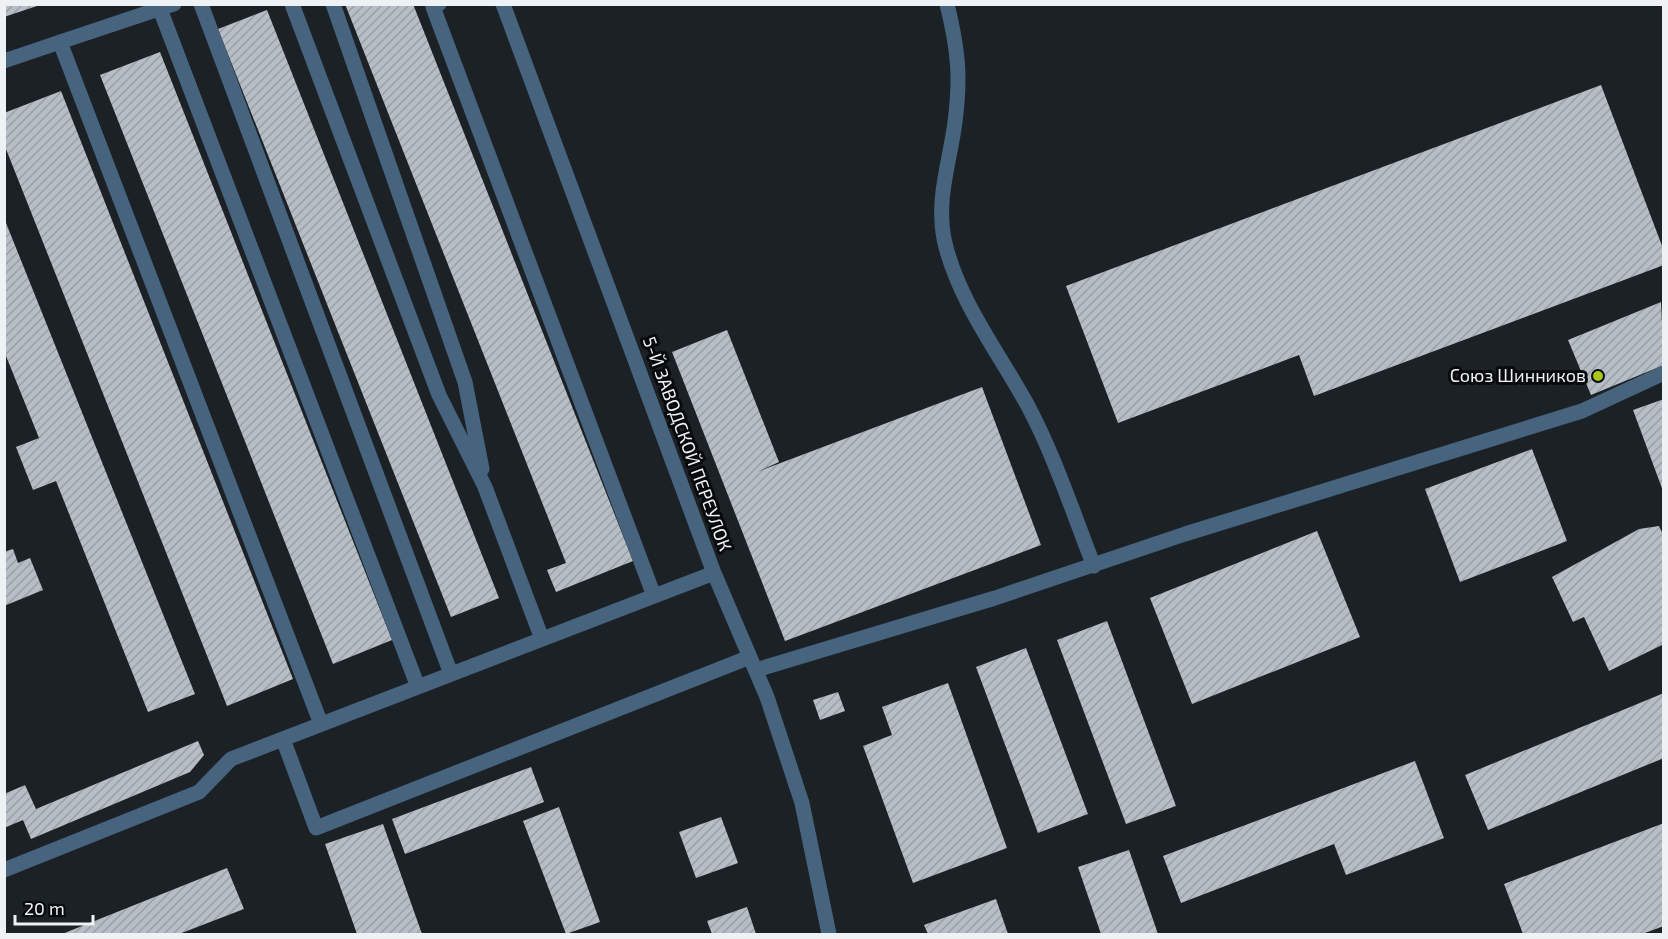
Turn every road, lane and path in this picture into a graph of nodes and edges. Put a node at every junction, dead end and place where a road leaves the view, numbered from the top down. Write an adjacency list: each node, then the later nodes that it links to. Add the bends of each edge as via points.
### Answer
1 (201, 4): 17 (street)
2 (291, 4): 11 (street, via 439,395)
3 (333, 4): 11 (street, via 465,382)
4 (440, 4): 14 (street, via 433,7)
5 (503, 4): 13 (street, 5-Й ЗАВОДСКОЙ ПЕРЕУЛОК)
6 (947, 4): 12 (street, via 960,63 942,203 949,257 980,324 1050,453)
7 (167, 7): 8 (street); 18 (street)
8 (60, 42): 9 (street); 19 (street)
9 (4, 61)
10 (1664, 374): 12 (street, via 1582,411)
11 (485, 487): 15 (street)
12 (1094, 566): 16 (street)
13 (714, 573): 14 (street); 16 (street, 5-Й ЗАВОДСКОЙ ПЕРЕУЛОК)
14 (654, 596): 15 (street)
15 (542, 639): 17 (street)
16 (753, 663): 20 (street, via 316,828); 22 (street, 5-Й ЗАВОДСКОЙ ПЕРЕУЛОК, via 802,803)
17 (451, 674): 18 (street)
18 (418, 687): 19 (street)
19 (321, 724): 20 (street)
20 (283, 739): 21 (street, via 231,759 199,792)
21 (4, 870)
22 (830, 934)

